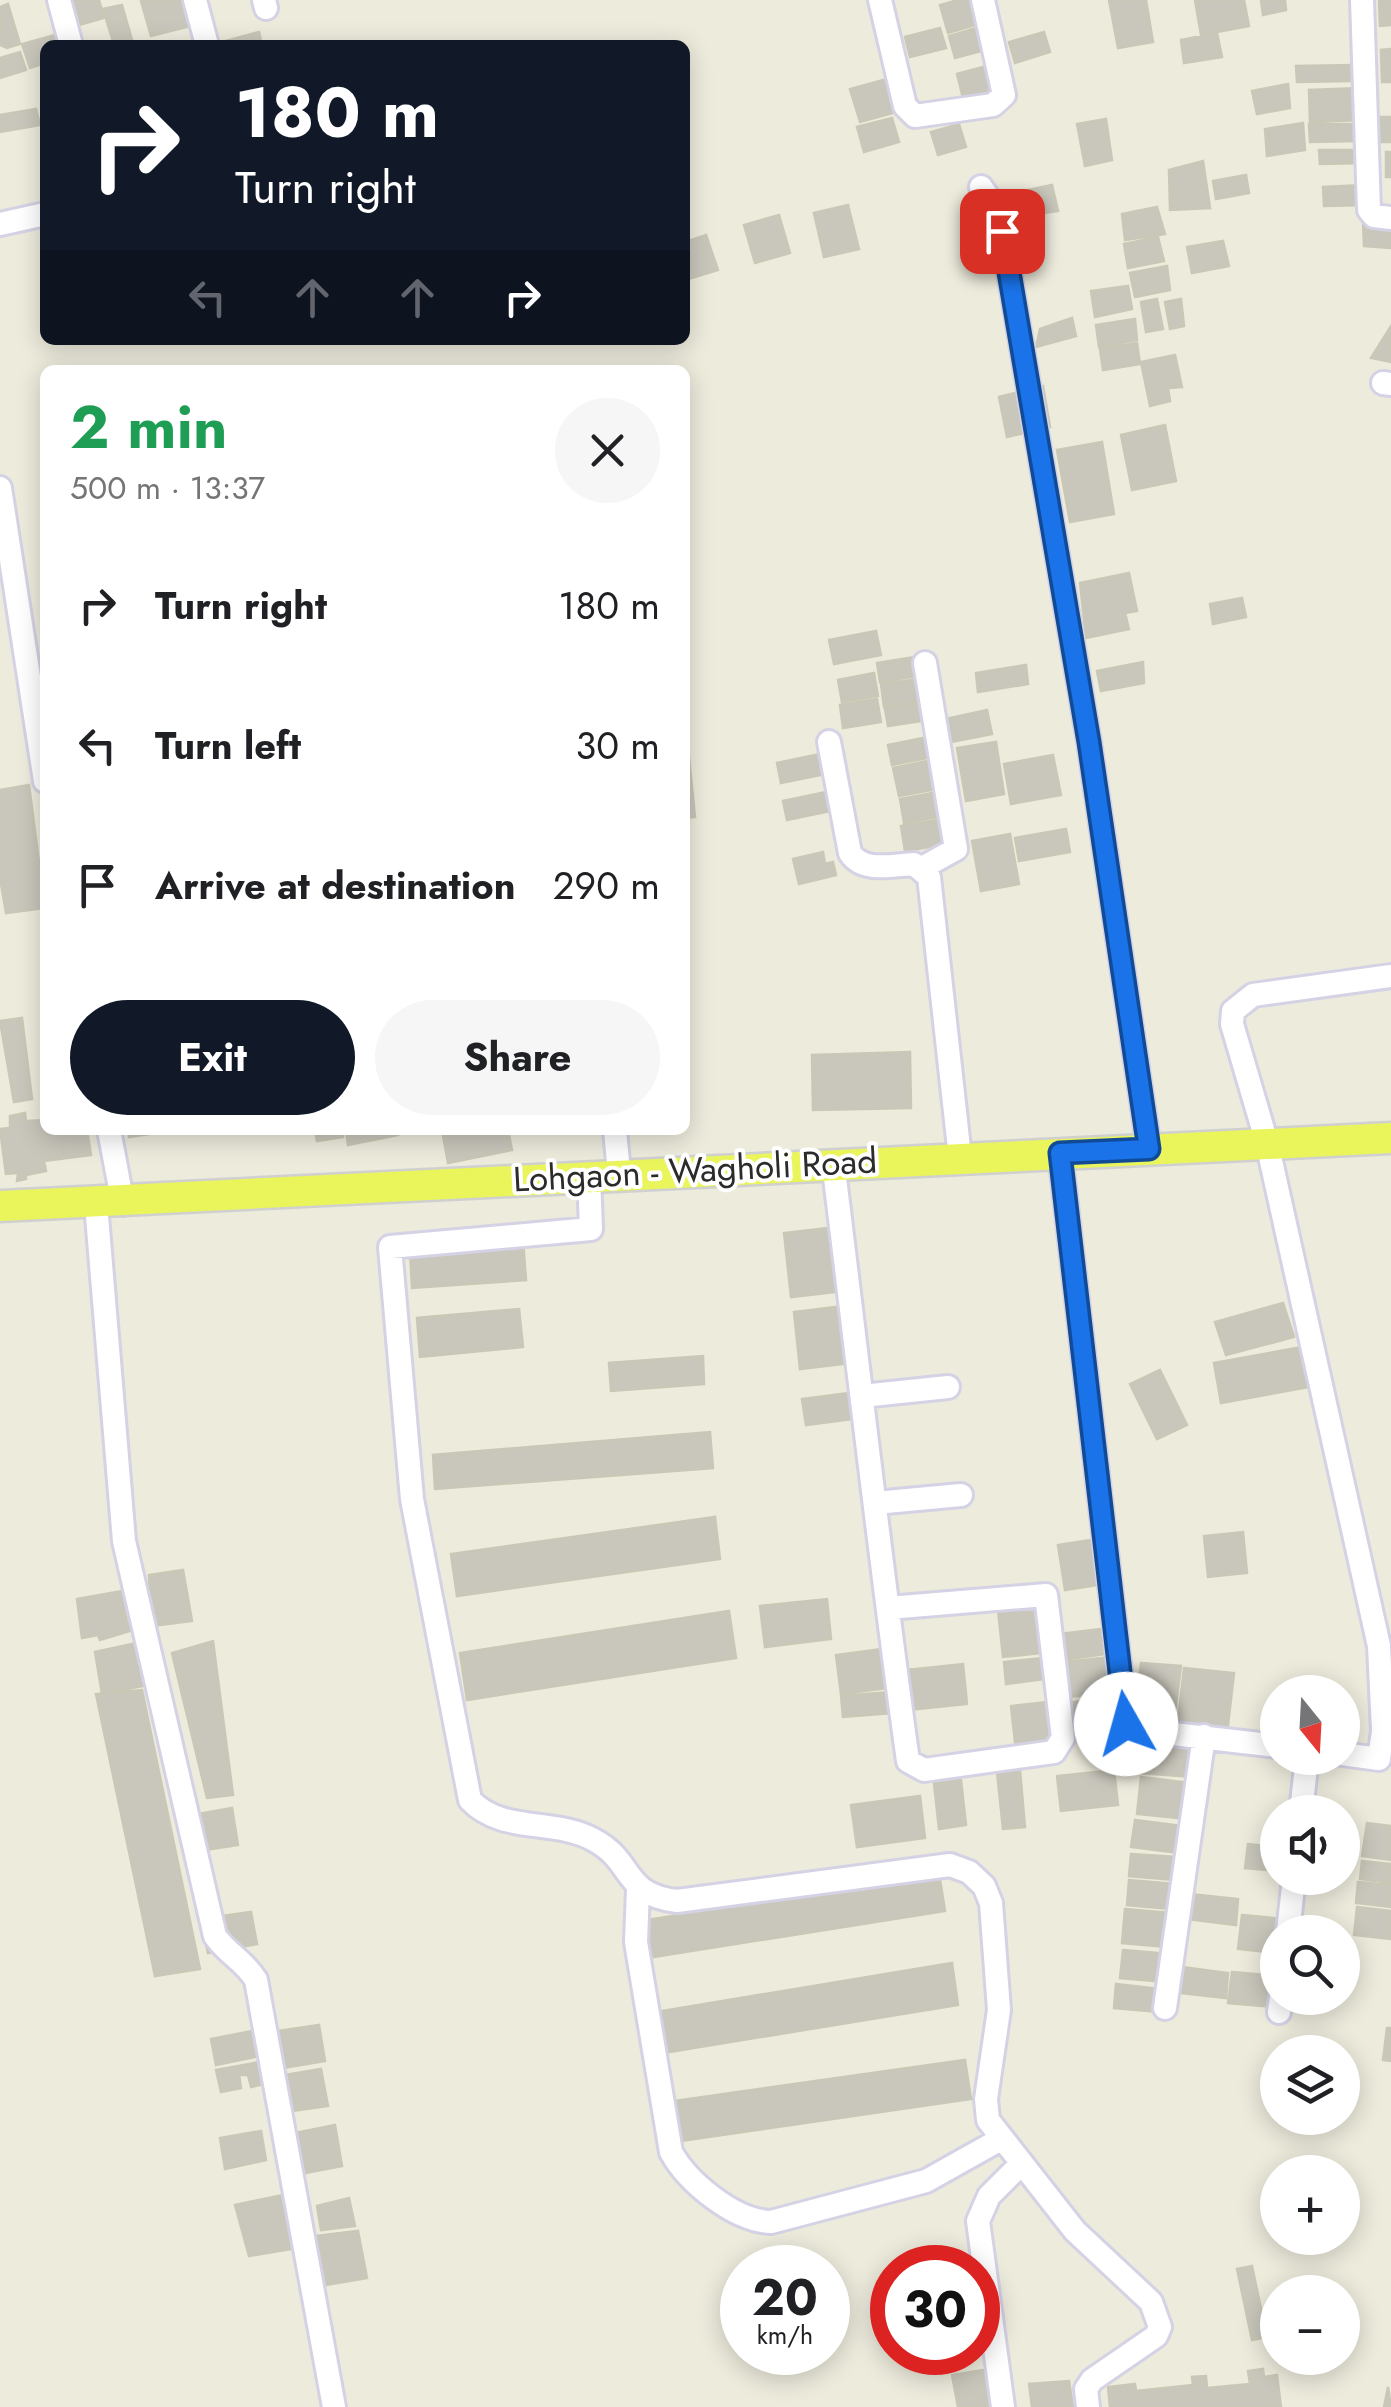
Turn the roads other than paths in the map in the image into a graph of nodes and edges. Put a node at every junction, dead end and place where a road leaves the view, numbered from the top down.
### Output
1 (59, 0) edge
2 (195, 0) edge
3 (880, 0) edge
4 (983, 0) edge
5 (1362, 0) edge
6 (69, 40) edge
7 (205, 40) edge
8 (982, 186) dead end
9 (40, 215) edge
10 (1391, 218) edge
11 (0, 223) edge
12 (0, 488) edge
13 (925, 663) dead end
14 (829, 742) dead end
15 (40, 748) edge
16 (922, 868) junction
17 (1391, 976) edge
18 (109, 1135) edge
19 (614, 1135) edge
20 (1391, 1138) edge
21 (1266, 1143) junction
22 (1149, 1149) junction
23 (1060, 1153) junction
24 (960, 1157) junction
25 (834, 1162) junction
26 (604, 1174) junction
27 (109, 1204) junction
28 (0, 1206) edge
29 (948, 1388) dead end
30 (862, 1396) junction
31 (960, 1495) dead end
32 (875, 1503) junction
33 (888, 1608) junction
34 (1204, 1736) junction
35 (1260, 1744) edge
36 (1360, 1757) edge
37 (1385, 1760) edge
38 (638, 1889) junction
39 (1165, 2008) dead end
40 (1000, 2140) junction
41 (1021, 2164) junction
42 (334, 2407) edge
43 (1003, 2407) edge
44 (1088, 2407) edge

1 - 6 street
2 - 7 street
3 - 4 street
5 - 10 street
8 - 22 street
9 - 11 street
12 - 15 street
13 - 16 street
14 - 16 street
16 - 24 street
17 - 21 street
18 - 27 street
19 - 26 street
20 - 21 main road, Lohgaon - Wagholi Road
21 - 22 main road, Lohgaon - Wagholi Road
21 - 37 street
22 - 23 main road, Lohgaon - Wagholi Road
23 - 24 main road, Lohgaon - Wagholi Road
23 - 34 street
24 - 25 main road, Lohgaon - Wagholi Road
25 - 26 main road, Lohgaon - Wagholi Road
25 - 30 street
26 - 27 main road, Lohgaon - Wagholi Road
26 - 38 street
27 - 28 main road, Lohgaon - Wagholi Road
27 - 42 street
29 - 30 street
30 - 32 street
31 - 32 street
32 - 33 street
33 - 33 street
34 - 35 street
34 - 39 street
36 - 37 street
38 - 40 street
38 - 40 street
40 - 41 street
41 - 43 street
41 - 44 street

